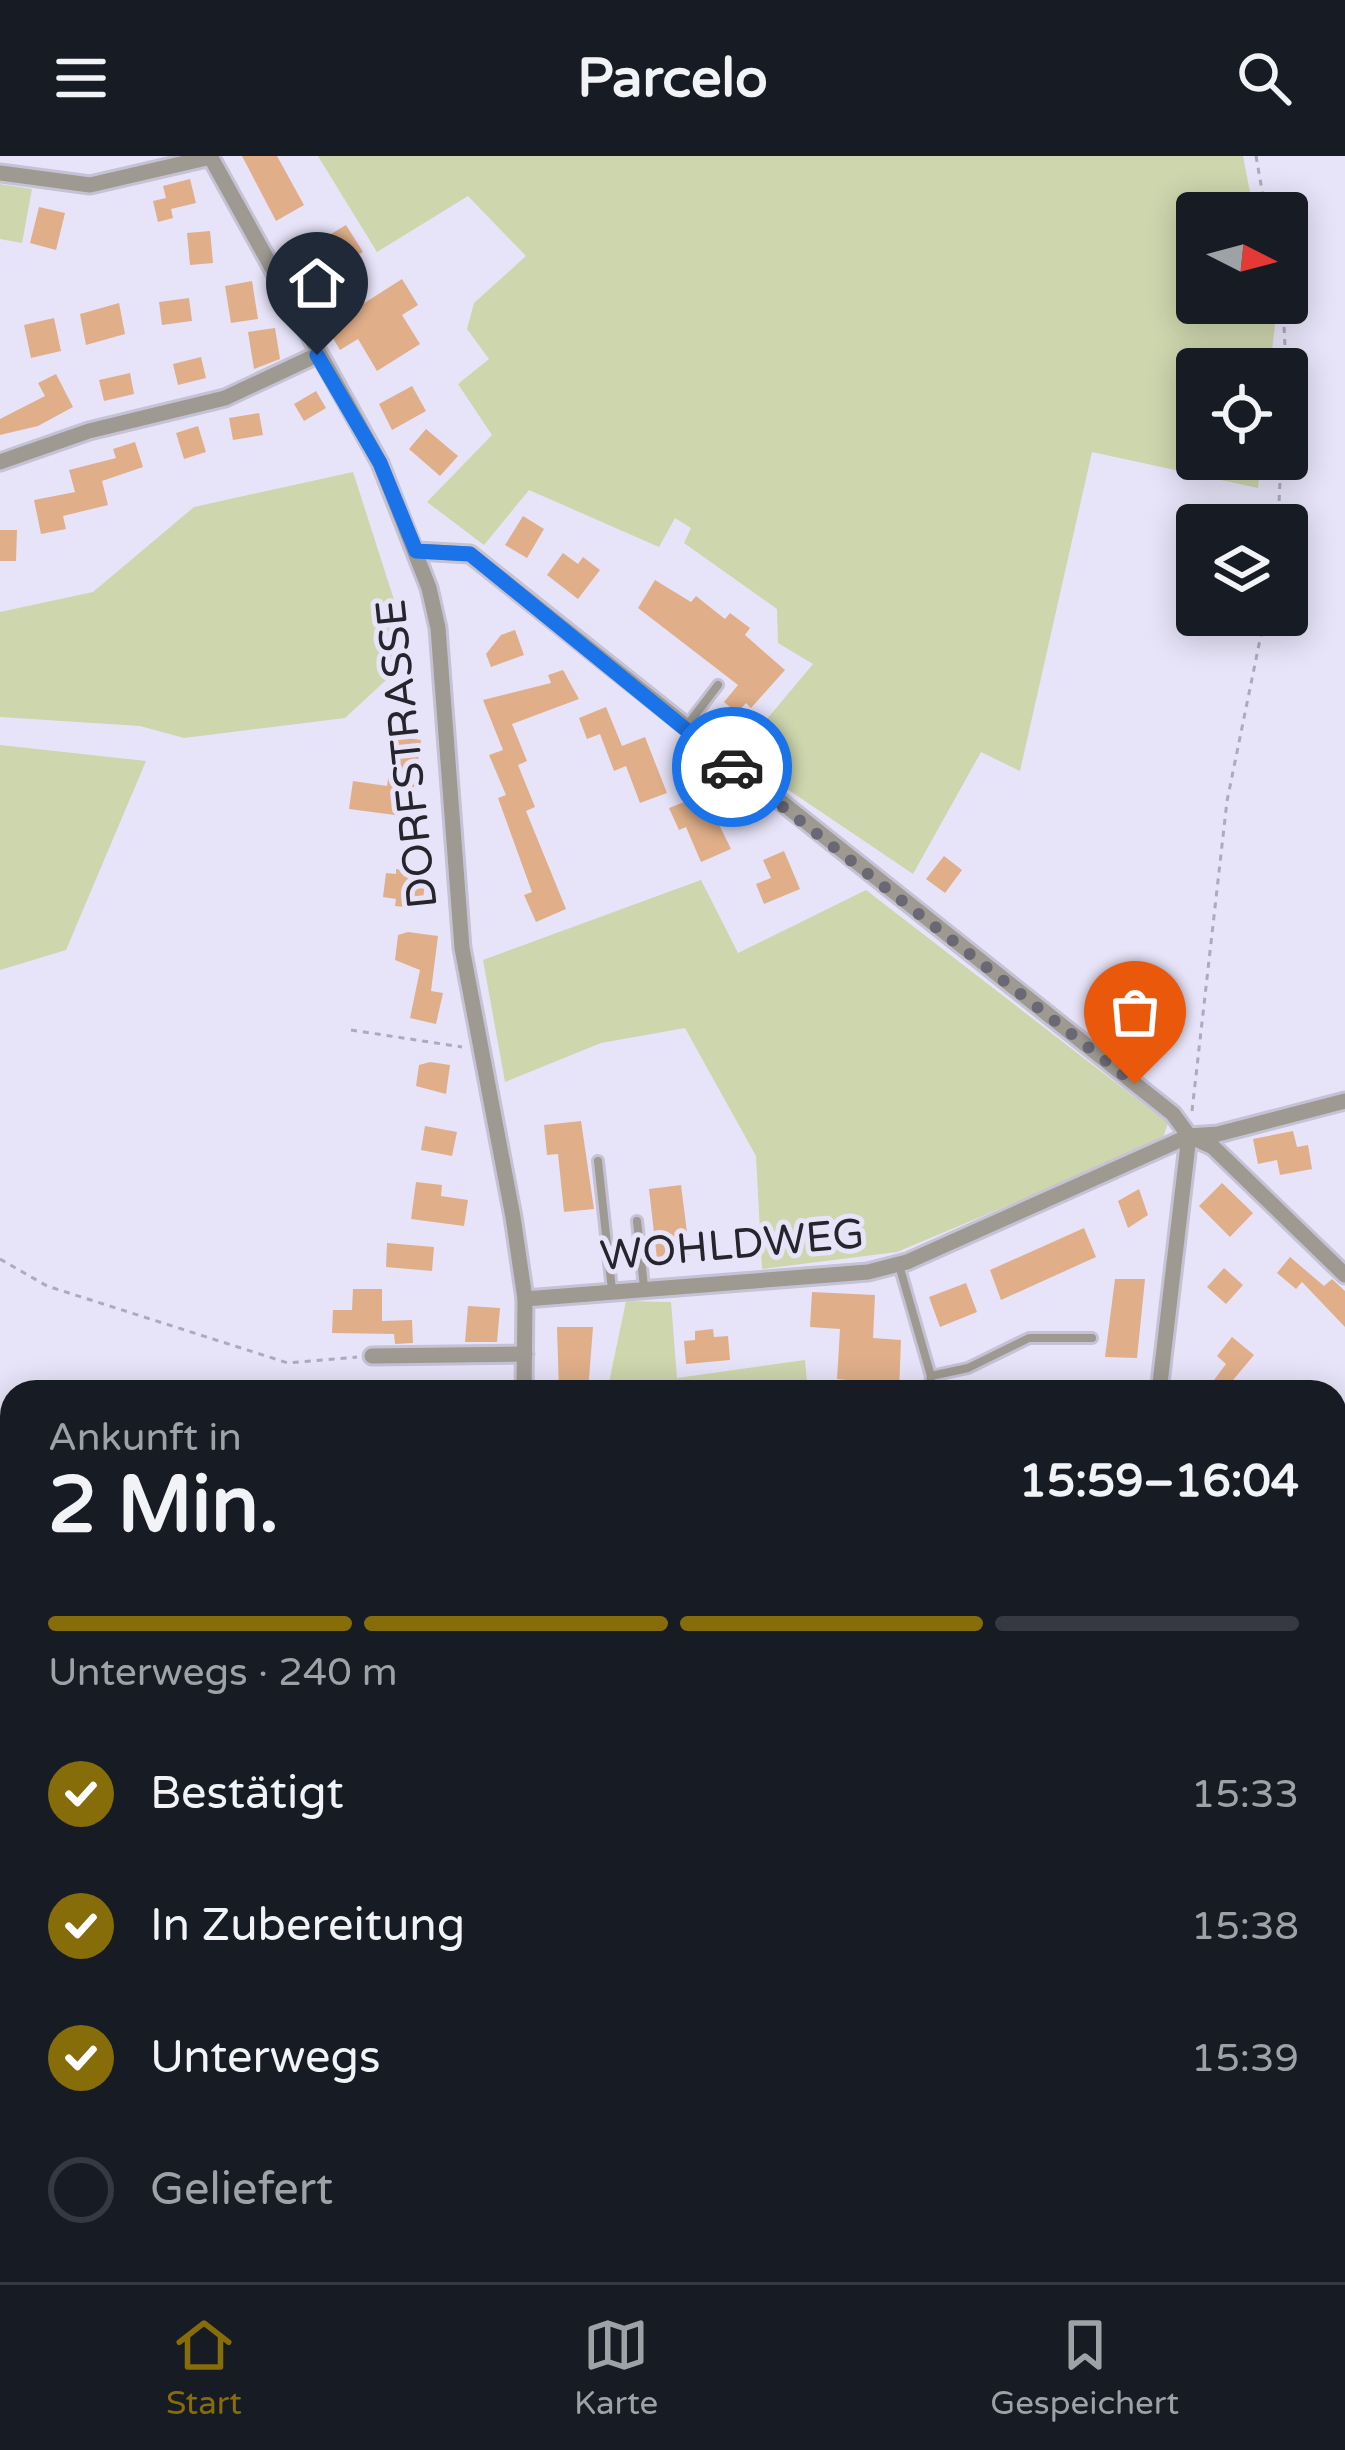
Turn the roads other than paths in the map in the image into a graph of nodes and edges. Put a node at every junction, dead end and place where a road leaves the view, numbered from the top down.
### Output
1 (210, 157) edge
2 (0, 173) edge
3 (317, 355) junction
4 (0, 462) edge
5 (416, 551) junction
6 (718, 685) dead end
7 (684, 729) junction
8 (1345, 1101) edge
9 (1189, 1136) junction
10 (598, 1161) dead end
11 (637, 1221) dead end
12 (898, 1264) junction
13 (1345, 1275) edge
14 (644, 1289) junction
15 (612, 1292) junction
16 (525, 1299) junction
17 (1092, 1338) dead end
18 (525, 1354) junction
19 (373, 1356) road end
20 (931, 1376) junction
21 (524, 1380) edge
22 (930, 1380) edge
23 (1160, 1380) edge

1 - 2 street
1 - 3 street, DORFSTRASSE
3 - 4 street
3 - 5 street, DORFSTRASSE
5 - 7 street
5 - 16 street, DORFSTRASSE
6 - 7 lane
7 - 9 street
8 - 9 street, WOHLDWEG
9 - 12 street, WOHLDWEG
9 - 13 street
9 - 23 street
10 - 15 lane
11 - 14 lane
12 - 14 street, WOHLDWEG
12 - 20 lane
14 - 15 street, WOHLDWEG
15 - 16 street, WOHLDWEG
16 - 18 street, DORFSTRASSE
17 - 20 lane
18 - 19 street
18 - 21 street, DORFSTRASSE
20 - 22 lane

